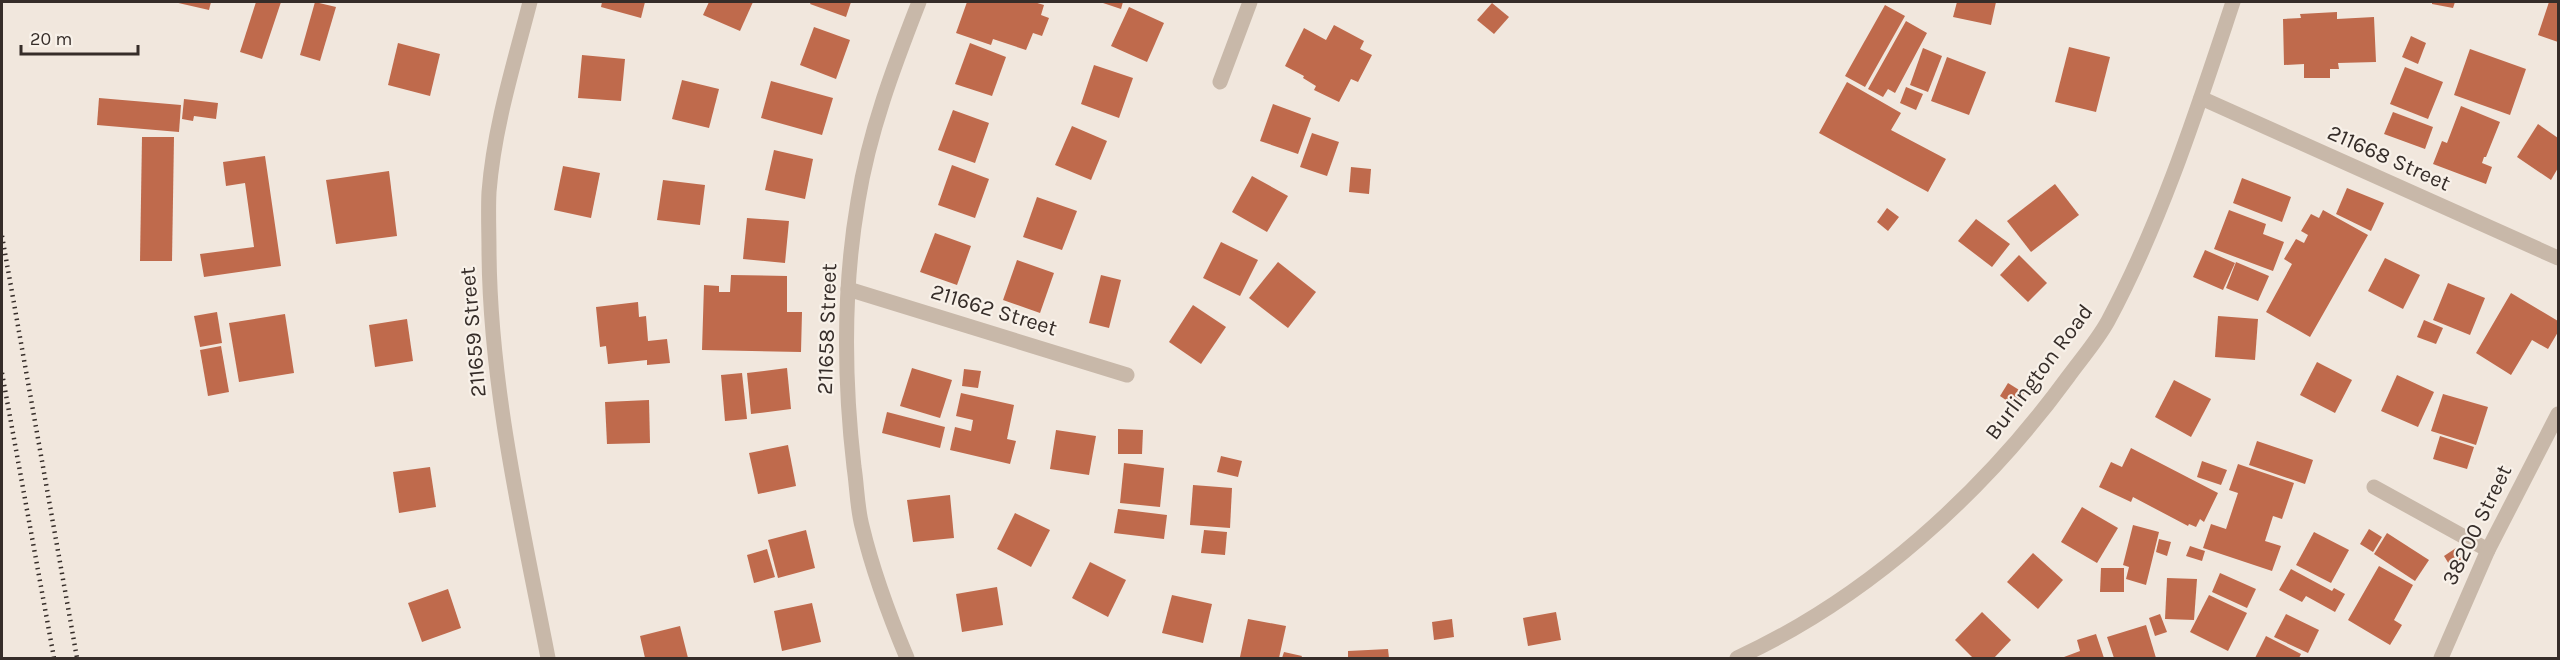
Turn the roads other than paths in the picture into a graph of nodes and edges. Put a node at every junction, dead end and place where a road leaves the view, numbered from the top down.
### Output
1 (530, 2) edge
2 (919, 2) edge
3 (1250, 2) edge
4 (2233, 2) edge
5 (1220, 82) dead end
6 (2201, 98) junction
7 (2559, 258) edge
8 (848, 289) junction
9 (1127, 375) dead end
10 (2559, 414) edge
11 (2374, 488) dead end
12 (2488, 550) junction
13 (548, 658) edge
14 (907, 658) edge
15 (1737, 658) edge
16 (2441, 658) edge

1 - 13 street, 211659 Street
2 - 8 street, 211658 Street
3 - 5 street
4 - 6 street, Burlington Road
6 - 7 street, 211668 Street
6 - 15 street, Burlington Road
8 - 9 street, 211662 Street
8 - 14 street, 211658 Street
10 - 12 street, 38200 Street
11 - 12 street
12 - 16 street, 38200 Street

